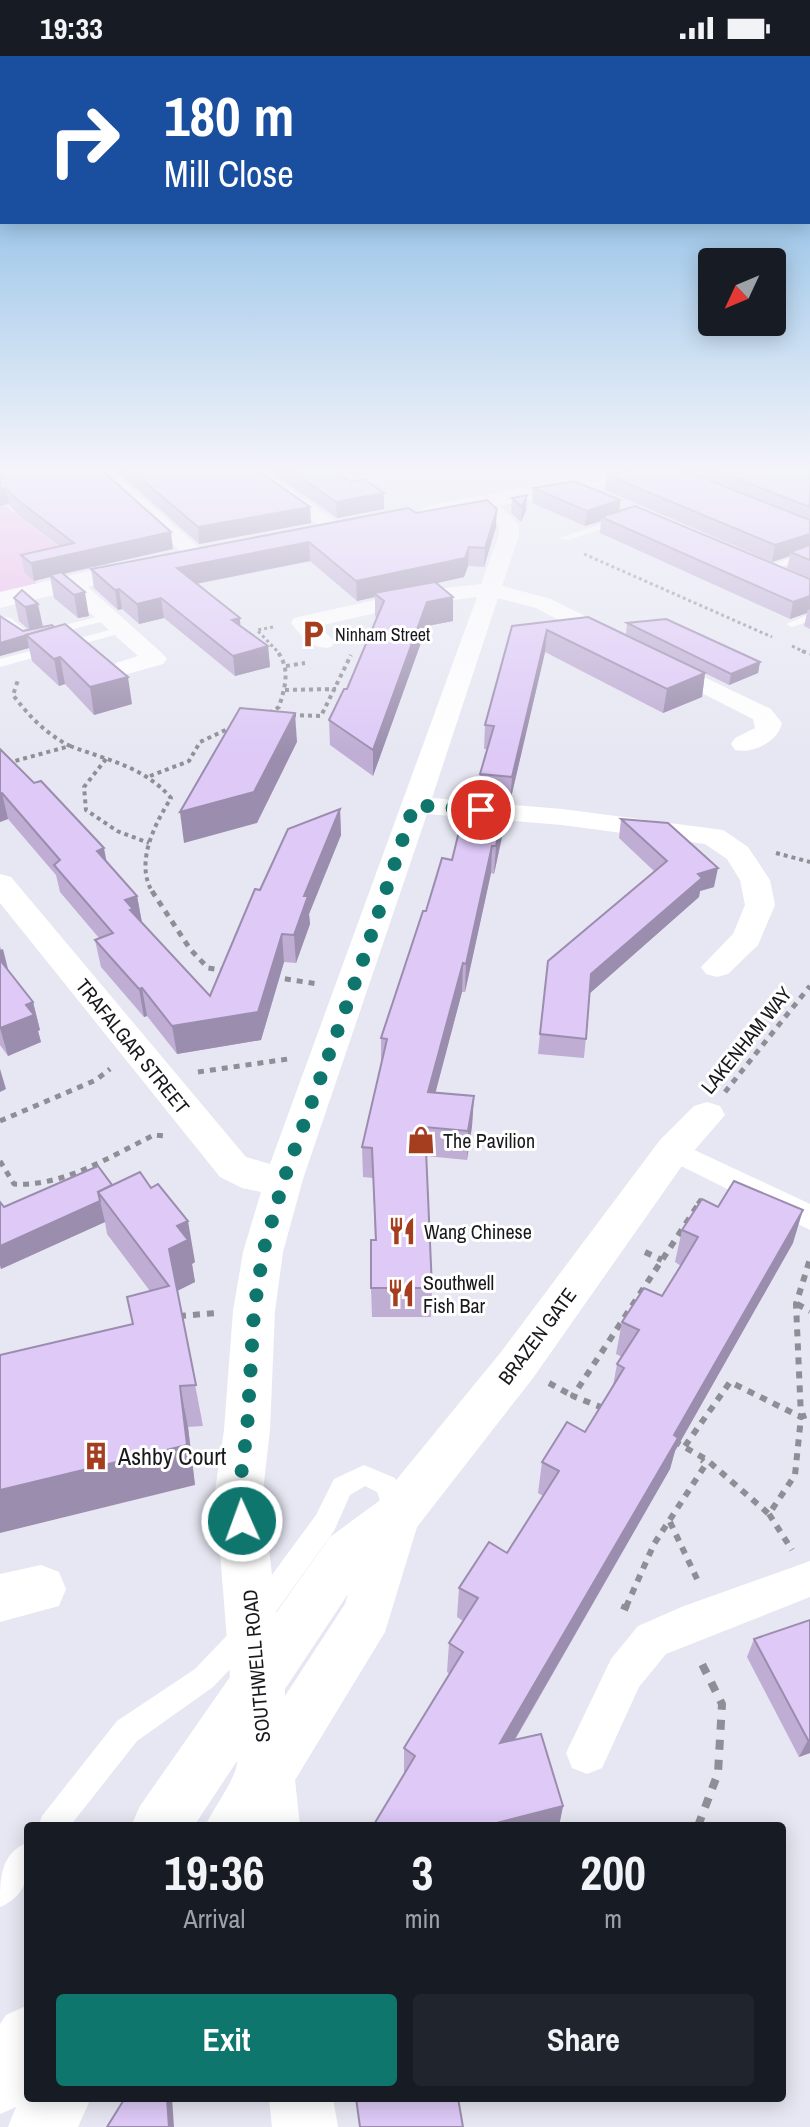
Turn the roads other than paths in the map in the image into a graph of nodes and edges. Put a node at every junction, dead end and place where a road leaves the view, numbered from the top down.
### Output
1 (160, 563) edge
2 (499, 563) edge
3 (773, 563) edge
4 (758, 566) joint
5 (69, 582) junction
6 (799, 584) edge
7 (489, 591) junction
8 (0, 600) edge
9 (810, 617) edge
10 (0, 619) edge
11 (115, 623) junction
12 (792, 624) dead end
13 (325, 653) road end
14 (0, 663) edge
15 (124, 668) dead end
16 (744, 744) dead end
17 (414, 805) junction
18 (0, 883) edge
19 (717, 967) dead end
20 (707, 1115) road end
21 (673, 1150) junction
22 (284, 1179) junction
23 (810, 1218) edge
24 (396, 1517) junction
25 (810, 1579) edge
26 (587, 1753) dead end
27 (55, 1822) edge
28 (163, 1822) edge
29 (237, 1822) edge
30 (271, 1822) edge
31 (24, 1861) edge
32 (0, 1892) edge
33 (24, 2043) edge
34 (0, 2082) edge
35 (57, 2102) edge
36 (302, 2102) edge
37 (41, 2127) edge
38 (305, 2127) edge

1 - 5 street
2 - 7 street, SOUTHWELL ROAD
3 - 4 lane
4 - 6 street
5 - 8 street
5 - 11 street
7 - 13 street
7 - 16 street
7 - 17 street, SOUTHWELL ROAD
9 - 12 lane
10 - 11 lane
11 - 14 lane
11 - 15 street
17 - 19 street
17 - 22 street, SOUTHWELL ROAD
18 - 22 street, TRAFALGAR STREET
20 - 21 street, BRAZEN GATE
21 - 23 street
21 - 24 street, BRAZEN GATE
22 - 30 street, SOUTHWELL ROAD
24 - 27 lane
24 - 28 street, BRAZEN GATE
24 - 29 street, BRAZEN GATE
25 - 26 street
31 - 32 lane
33 - 34 street
35 - 37 street
36 - 38 street

